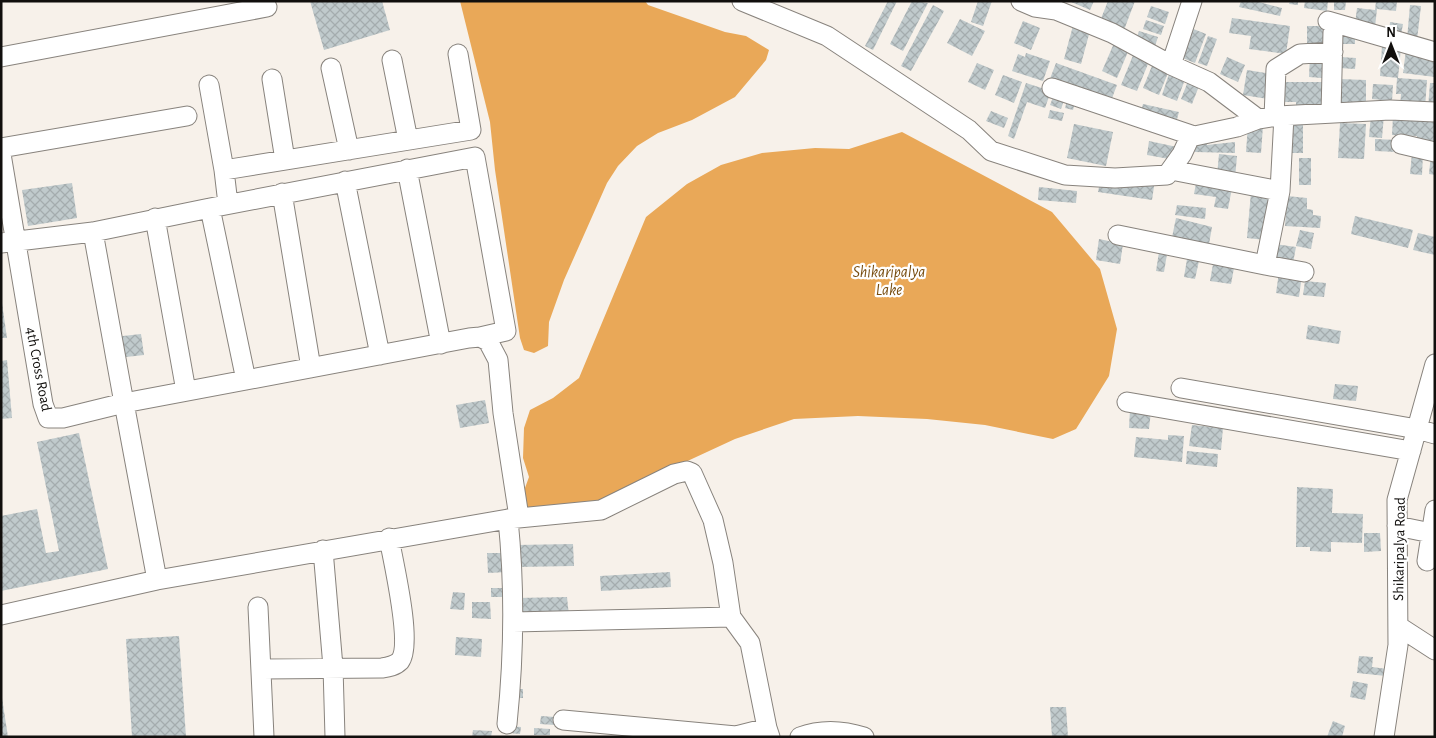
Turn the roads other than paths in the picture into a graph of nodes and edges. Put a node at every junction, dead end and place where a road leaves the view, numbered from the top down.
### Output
1 (742, 1) edge
2 (1021, 1) edge
3 (1192, 1) edge
4 (1058, 6) edge
5 (267, 7) dead end
6 (1333, 52) junction
7 (1435, 52) edge
8 (458, 54) dead end
9 (1, 57) edge
10 (392, 60) dead end
11 (1171, 65) junction
12 (331, 68) dead end
13 (272, 79) dead end
14 (209, 85) dead end
15 (1052, 88) dead end
16 (1435, 112) edge
17 (1331, 113) junction
18 (187, 116) dead end
19 (1272, 117) junction
20 (471, 130) junction
21 (1194, 136) junction
22 (408, 140) junction
23 (1401, 144) dead end
24 (1, 148) edge
25 (349, 150) junction
26 (1435, 152) edge
27 (1, 154) edge
28 (475, 157) junction
29 (285, 160) junction
30 (407, 169) junction
31 (224, 170) junction
32 (1171, 170) junction
33 (345, 181) junction
34 (1280, 191) junction
35 (282, 193) junction
36 (219, 206) junction
37 (155, 218) junction
38 (92, 232) junction
39 (1118, 235) dead end
40 (9, 242) edge
41 (1266, 265) junction
42 (1304, 272) dead end
43 (480, 337) junction
44 (441, 344) junction
45 (380, 355) junction
46 (1435, 364) edge
47 (311, 368) junction
48 (246, 380) junction
49 (1181, 388) dead end
50 (186, 392) junction
51 (1127, 402) dead end
52 (124, 403) junction
53 (1426, 431) edge
54 (1411, 451) junction
55 (1435, 510) edge
56 (513, 518) junction
57 (1397, 526) junction
58 (1431, 533) junction
59 (390, 538) junction
60 (323, 550) junction
61 (1397, 554) junction
62 (1431, 562) edge
63 (157, 580) junction
64 (258, 607) dead end
65 (1, 615) edge
66 (731, 617) junction
67 (514, 622) junction
68 (1398, 626) junction
69 (1435, 650) edge
70 (333, 667) junction
71 (262, 670) junction
72 (563, 720) dead end
73 (507, 724) dead end
74 (769, 732) edge
75 (264, 737) edge
76 (335, 737) edge
77 (800, 737) edge
78 (864, 737) edge
79 (1384, 737) edge

1 - 32 street
2 - 4 street
3 - 11 street
4 - 11 street
5 - 9 street
6 - 7 street
6 - 17 street
6 - 19 street
8 - 20 street
10 - 22 street
11 - 19 street
12 - 25 street
13 - 29 street
14 - 31 street
15 - 21 street
16 - 17 street
17 - 19 street
18 - 24 street
19 - 21 street
19 - 34 street
20 - 22 street
20 - 28 street
21 - 32 street
22 - 25 street
23 - 26 street
25 - 29 street
27 - 40 street, 4th Cross Road
28 - 30 street
28 - 43 street
29 - 31 street
30 - 33 street
30 - 44 street
31 - 36 street
32 - 34 street
33 - 35 street
33 - 45 street
34 - 41 street
35 - 36 street
35 - 47 street
36 - 37 street
36 - 48 street
37 - 38 street
37 - 50 street
38 - 40 street
38 - 52 street
39 - 41 street
40 - 52 street, 4th Cross Road
41 - 42 street
43 - 44 street
43 - 56 street
44 - 45 street
45 - 47 street
46 - 53 street, Shikaripalya Road
47 - 48 street
48 - 50 street
49 - 53 street
50 - 52 street
51 - 54 street
52 - 63 street
53 - 54 street, Shikaripalya Road
54 - 57 street, Shikaripalya Road
55 - 58 street
56 - 59 street
56 - 66 street
56 - 67 street
57 - 58 street
57 - 61 street, Shikaripalya Road
58 - 62 street
59 - 60 street
59 - 70 street
60 - 63 street
60 - 70 street
61 - 62 street
61 - 68 street, Shikaripalya Road
63 - 65 street
64 - 71 street
66 - 67 street
66 - 74 street
67 - 73 street
68 - 69 street
68 - 79 street, Shikaripalya Road
70 - 71 street
70 - 76 street
71 - 75 street
72 - 74 street
77 - 78 street

